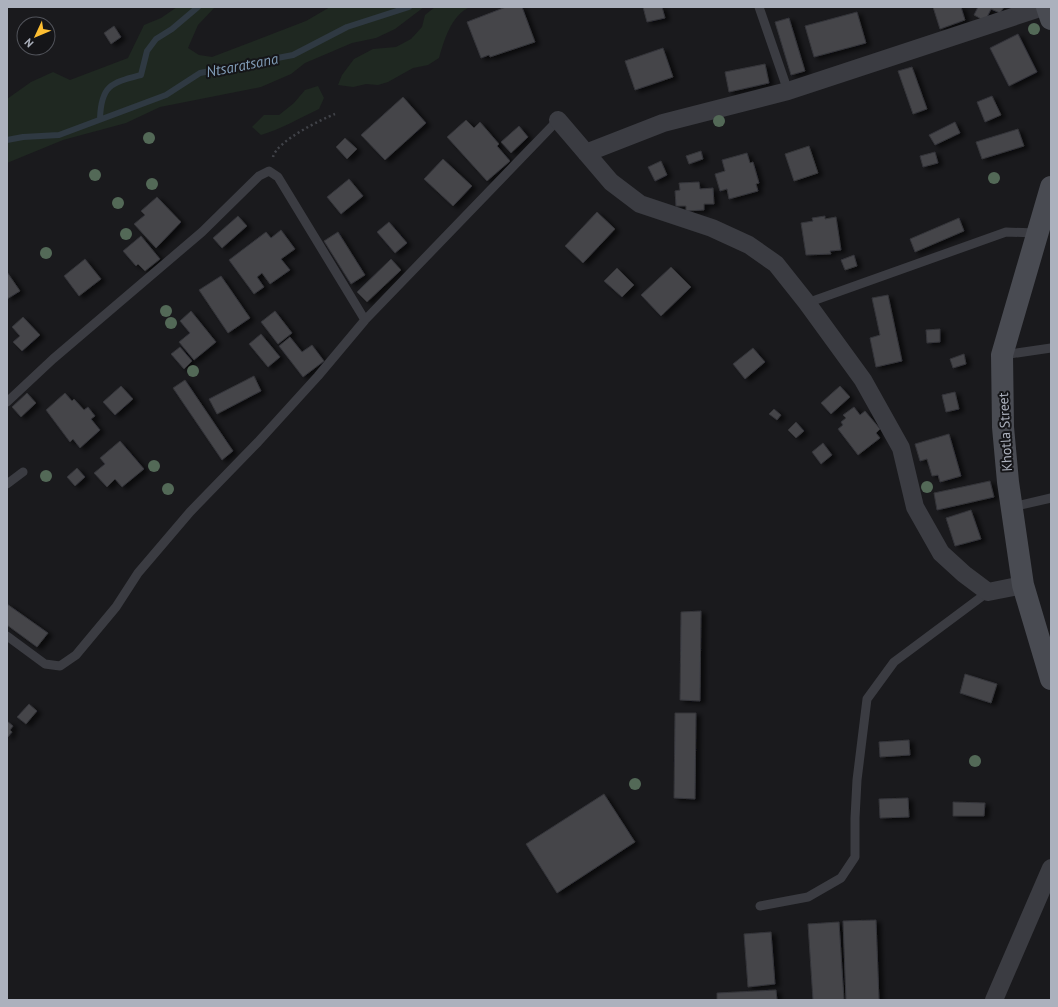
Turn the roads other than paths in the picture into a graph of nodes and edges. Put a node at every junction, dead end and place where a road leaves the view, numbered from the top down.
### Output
1 (759, 7) edge
2 (1043, 7) edge
3 (1047, 7) edge
4 (1051, 19) edge
5 (788, 91) junction
6 (558, 120) joint
7 (586, 153) junction
8 (1051, 187) edge
9 (1036, 233) junction
10 (807, 303) junction
11 (365, 320) junction
12 (1051, 348) edge
13 (1002, 355) junction
14 (7, 402) edge
15 (23, 472) dead end
16 (7, 484) edge
17 (1051, 498) edge
18 (1012, 507) junction
19 (1023, 586) junction
20 (988, 592) junction
21 (7, 636) edge
22 (1051, 679) edge
23 (1051, 868) edge
24 (760, 906) dead end
25 (994, 1000) edge

1 - 5 lane
2 - 5 street
3 - 4 street
5 - 7 street
6 - 7 street
6 - 11 lane
7 - 10 street
8 - 9 street, Khotla Street
9 - 10 lane
9 - 13 street, Khotla Street
10 - 20 street
11 - 14 lane
11 - 21 lane
12 - 13 lane
13 - 18 street, Khotla Street
15 - 16 lane
17 - 18 lane
18 - 19 street, Khotla Street
19 - 20 street
19 - 22 street, Khotla Street
20 - 24 lane
23 - 25 street

